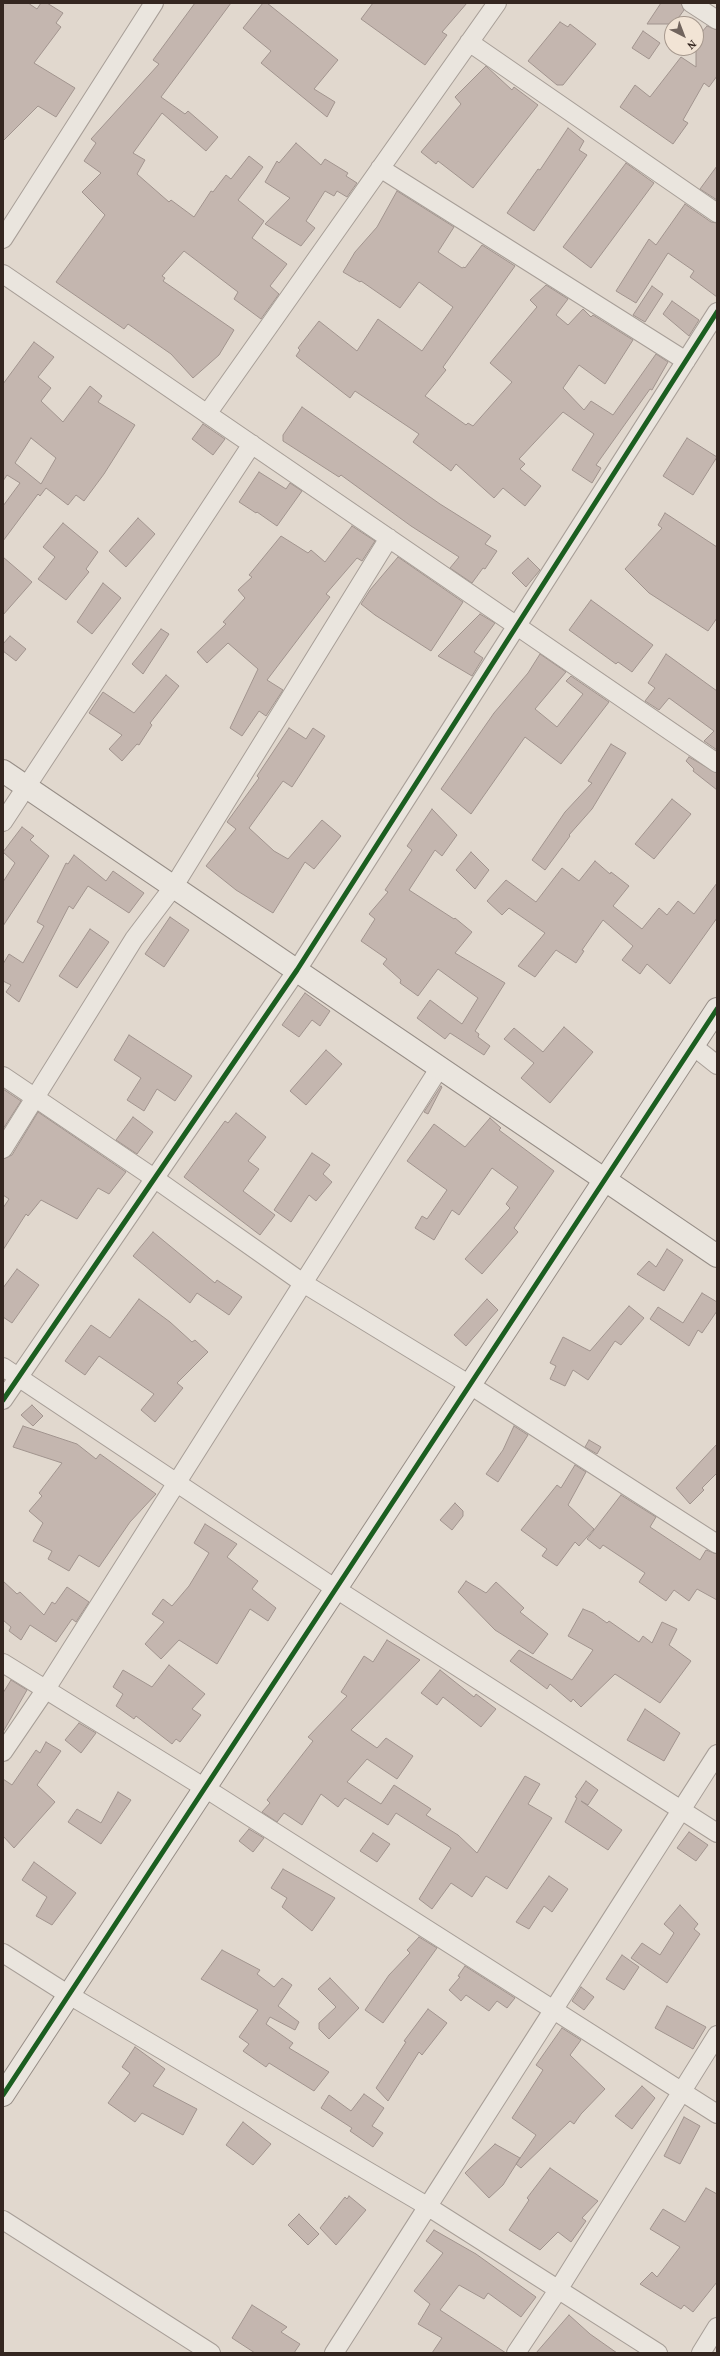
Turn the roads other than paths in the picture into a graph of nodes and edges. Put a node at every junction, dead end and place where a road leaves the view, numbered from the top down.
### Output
1 (154, 3) edge
2 (497, 3) edge
3 (690, 3) edge
4 (717, 20) edge
5 (469, 42) junction
6 (380, 168) junction
7 (717, 213) edge
8 (3, 239) edge
9 (3, 274) edge
10 (717, 312) edge
11 (686, 361) junction
12 (207, 414) junction
13 (252, 444) junction
14 (389, 538) junction
15 (516, 626) junction
16 (717, 763) edge
17 (3, 771) edge
18 (27, 787) junction
19 (3, 822) edge
20 (174, 886) junction
21 (297, 970) junction
22 (717, 1009) edge
23 (693, 1046) junction
24 (717, 1065) edge
25 (440, 1067) junction
26 (3, 1076) edge
27 (35, 1098) junction
28 (3, 1150) edge
29 (154, 1178) junction
30 (605, 1179) junction
31 (717, 1256) edge
32 (303, 1283) junction
33 (3, 1367) edge
34 (19, 1377) junction
35 (470, 1385) junction
36 (3, 1400) edge
37 (177, 1482) junction
38 (717, 1544) edge
39 (336, 1589) junction
40 (3, 1663) edge
41 (46, 1689) junction
42 (3, 1752) edge
43 (717, 1754) edge
44 (205, 1788) junction
45 (681, 1810) junction
46 (717, 1833) edge
47 (3, 1954) edge
48 (69, 1995) junction
49 (553, 2010) junction
50 (717, 2035) edge
51 (681, 2091) junction
52 (3, 2095) edge
53 (717, 2114) edge
54 (428, 2206) junction
55 (3, 2220) edge
56 (558, 2290) junction
57 (717, 2328) edge
58 (210, 2353) edge
59 (334, 2353) edge
60 (516, 2353) edge
61 (658, 2353) edge
62 (701, 2353) edge

1 - 8 street
2 - 5 street
3 - 4 street
5 - 6 street
5 - 7 street
6 - 11 street
6 - 12 street
9 - 12 street
10 - 11 street
11 - 15 street
12 - 13 street
13 - 14 street
13 - 18 street
14 - 15 street
14 - 20 street
15 - 16 street
15 - 21 street
17 - 18 street
18 - 19 street
18 - 20 street
20 - 21 street
20 - 27 street
21 - 25 street
21 - 29 street
22 - 23 street
23 - 24 street
23 - 30 street
25 - 30 street
25 - 32 street
26 - 27 street
27 - 28 street
27 - 29 street
29 - 32 street
29 - 34 street
30 - 31 street
30 - 35 street
32 - 35 street
32 - 37 street
33 - 34 street
34 - 36 street
34 - 37 street
35 - 38 street
35 - 39 street
37 - 39 street
37 - 41 street
39 - 44 street
39 - 45 street
40 - 41 street
41 - 42 street
41 - 44 street
43 - 45 street
44 - 48 street
44 - 49 street
45 - 46 street
45 - 49 street
47 - 48 street
48 - 52 street
48 - 54 street
49 - 51 street
49 - 54 street
50 - 51 street
51 - 53 street
51 - 56 street
54 - 56 street
54 - 59 street
55 - 58 street
56 - 60 street
56 - 61 street
57 - 62 street

